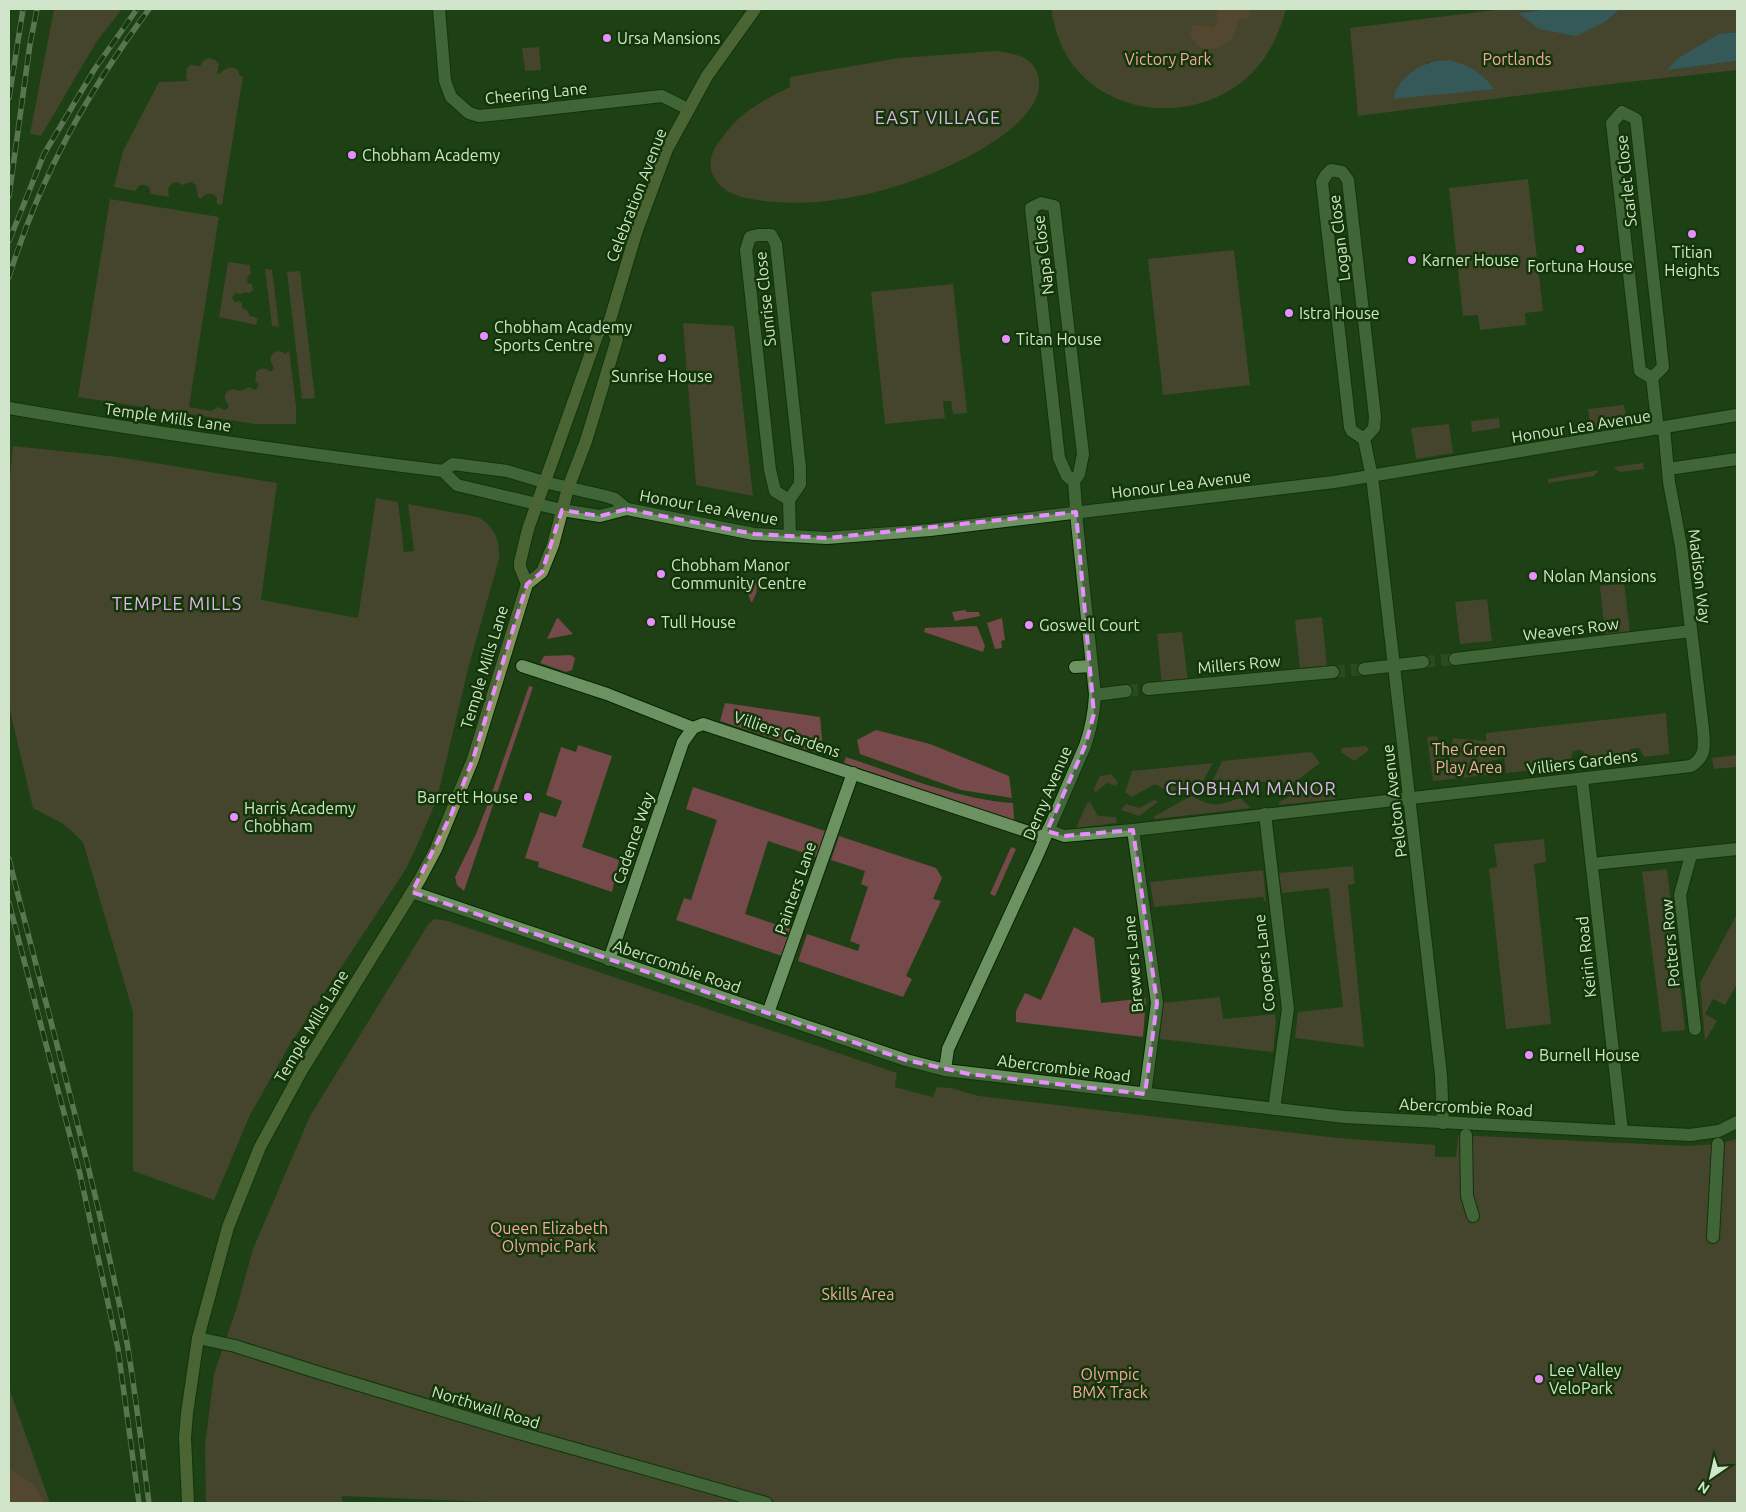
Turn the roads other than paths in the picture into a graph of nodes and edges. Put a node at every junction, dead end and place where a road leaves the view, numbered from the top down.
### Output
1 (439, 9) edge
2 (755, 9) edge
3 (688, 109) junction
4 (609, 324) junction
5 (1652, 378) junction
6 (9, 408) edge
7 (1737, 415) edge
8 (1661, 429) junction
9 (1364, 439) junction
10 (1737, 459) edge
11 (1675, 468) dead end
12 (443, 471) junction
13 (1372, 477) junction
14 (1074, 481) junction
15 (544, 482) junction
16 (568, 488) junction
17 (789, 500) junction
18 (536, 504) junction
19 (626, 509) junction
20 (562, 510) junction
21 (1076, 512) junction
22 (790, 536) junction
23 (527, 584) junction
24 (1691, 631) junction
25 (1455, 659) tunnel mouth
26 (1424, 662) tunnel mouth
27 (1394, 665) junction
28 (522, 666) dead end
29 (1092, 666) junction
30 (1075, 667) dead end
31 (1364, 669) tunnel mouth
32 (1333, 672) tunnel mouth
33 (1148, 689) tunnel mouth
34 (1126, 691) tunnel mouth
35 (1095, 695) junction
36 (692, 728) junction
37 (1701, 758) joint
38 (853, 773) junction
39 (1582, 778) junction
40 (1410, 798) junction
41 (1265, 814) junction
42 (1133, 830) junction
43 (1046, 834) junction
44 (1737, 849) edge
45 (1691, 855) junction
46 (1592, 864) junction
47 (412, 892) junction
48 (609, 960) junction
49 (768, 1013) junction
50 (1694, 1029) dead end
51 (945, 1070) junction
52 (1145, 1094) junction
53 (1274, 1109) junction
54 (1737, 1122) edge
55 (1443, 1123) junction
56 (1622, 1131) junction
57 (1466, 1135) dead end
58 (1718, 1144) dead end
59 (1473, 1216) dead end
60 (1713, 1237) dead end
61 (198, 1338) junction
62 (188, 1503) edge
63 (766, 1503) edge

1 - 3 street, Cheering Lane
2 - 3 street, Celebration Avenue
3 - 4 street, Celebration Avenue
4 - 15 street, Celebration Avenue
4 - 16 street
5 - 5 street, Scarlet Close
5 - 8 street, Scarlet Close
6 - 12 street, Temple Mills Lane
7 - 8 street, Honour Lea Avenue
8 - 13 street, Honour Lea Avenue
8 - 24 street, Madison Way
9 - 9 street, Logan Close
9 - 13 street, Logan Close
10 - 11 street
12 - 15 street, Temple Mills Lane
12 - 18 street
13 - 21 street, Honour Lea Avenue
13 - 27 street, Peloton Avenue
14 - 14 street, Napa Close
14 - 21 street, Napa Close
15 - 16 street, Temple Mills Lane
15 - 18 street
16 - 19 street, Honour Lea Avenue
16 - 20 street, Temple Mills Lane
17 - 17 street, Sunrise Close
17 - 22 street, Sunrise Close
18 - 20 street
18 - 23 street
19 - 20 street, Honour Lea Avenue
19 - 22 street, Honour Lea Avenue
20 - 23 street, Temple Mills Lane
21 - 22 street, Honour Lea Avenue
21 - 29 street, Derny Avenue
23 - 47 street, Temple Mills Lane
24 - 25 street, Weavers Row
24 - 37 street, Madison Way
26 - 27 street
27 - 31 street
27 - 40 street, Peloton Avenue
28 - 36 street, Villiers Gardens
29 - 30 street
29 - 35 street, Derny Avenue
32 - 33 street, Millers Row
34 - 35 street
35 - 43 street, Derny Avenue
36 - 38 street, Villiers Gardens
36 - 48 street, Cadence Way
37 - 39 street, Villiers Gardens
38 - 43 street, Villiers Gardens
38 - 49 street, Painters Lane
39 - 40 street, Villiers Gardens
39 - 46 street, Keirin Road
40 - 41 street, Villiers Gardens
40 - 55 street, Peloton Avenue
41 - 42 street, Villiers Gardens
41 - 53 street, Coopers Lane
42 - 43 street, Villiers Gardens
42 - 52 street, Brewers Lane
43 - 51 street, Derny Avenue
44 - 45 street
45 - 46 street
45 - 50 street, Potters Row
46 - 56 street, Keirin Road
47 - 48 street, Abercrombie Road
47 - 61 street, Temple Mills Lane
48 - 49 street, Abercrombie Road
49 - 51 street, Abercrombie Road
51 - 52 street, Abercrombie Road
52 - 53 street, Abercrombie Road
53 - 55 street, Abercrombie Road
54 - 56 street, Abercrombie Road
55 - 56 street, Abercrombie Road
57 - 59 street
58 - 60 street
61 - 62 street, Temple Mills Lane
61 - 63 street, Northwall Road

